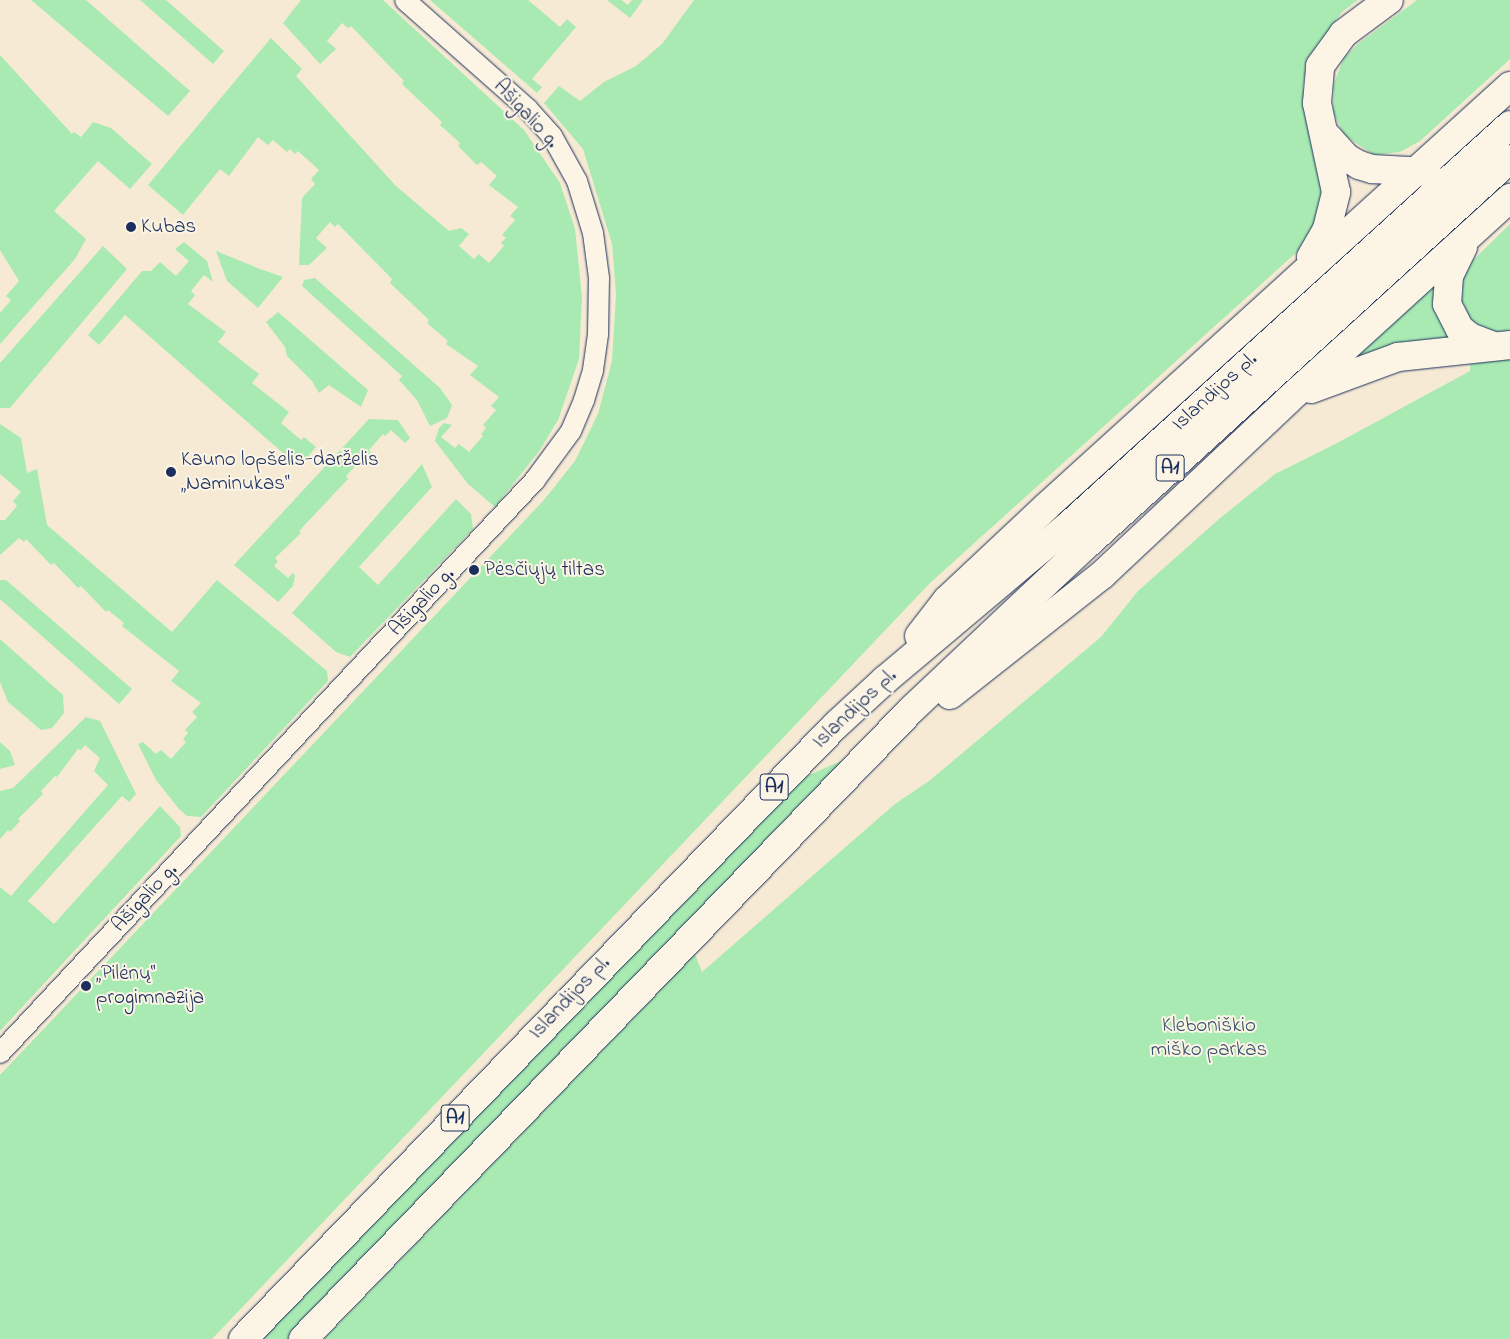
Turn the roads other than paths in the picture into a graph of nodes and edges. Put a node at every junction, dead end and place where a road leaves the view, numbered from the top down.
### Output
1 (405, 0) edge
2 (1389, 0) edge
3 (1510, 86) edge
4 (1510, 125) edge
5 (1326, 135) junction
6 (1450, 140) junction
7 (1510, 159) edge
8 (1384, 170) junction
9 (1416, 171) junction
10 (1457, 173) junction
11 (1510, 198) edge
12 (1468, 236) junction
13 (1295, 281) junction
14 (1502, 345) edge
15 (1287, 401) junction
16 (885, 680) junction
17 (838, 784) junction
18 (0, 1052) edge
19 (243, 1339) edge
20 (303, 1339) edge

1 - 18 street, Ašigalio g.
2 - 5 highway
3 - 6 highway
4 - 10 highway, Islandijos pl. / A1
5 - 8 highway
5 - 13 highway
6 - 8 highway
6 - 9 highway
7 - 17 highway, Islandijos pl. / A1
8 - 9 highway
9 - 10 highway
9 - 13 highway
10 - 16 highway, Islandijos pl. / A1
11 - 12 highway
12 - 14 highway
12 - 15 highway
13 - 16 highway
14 - 15 highway
15 - 17 highway
16 - 19 highway, Islandijos pl. / A1
17 - 20 highway, Islandijos pl. / A1

